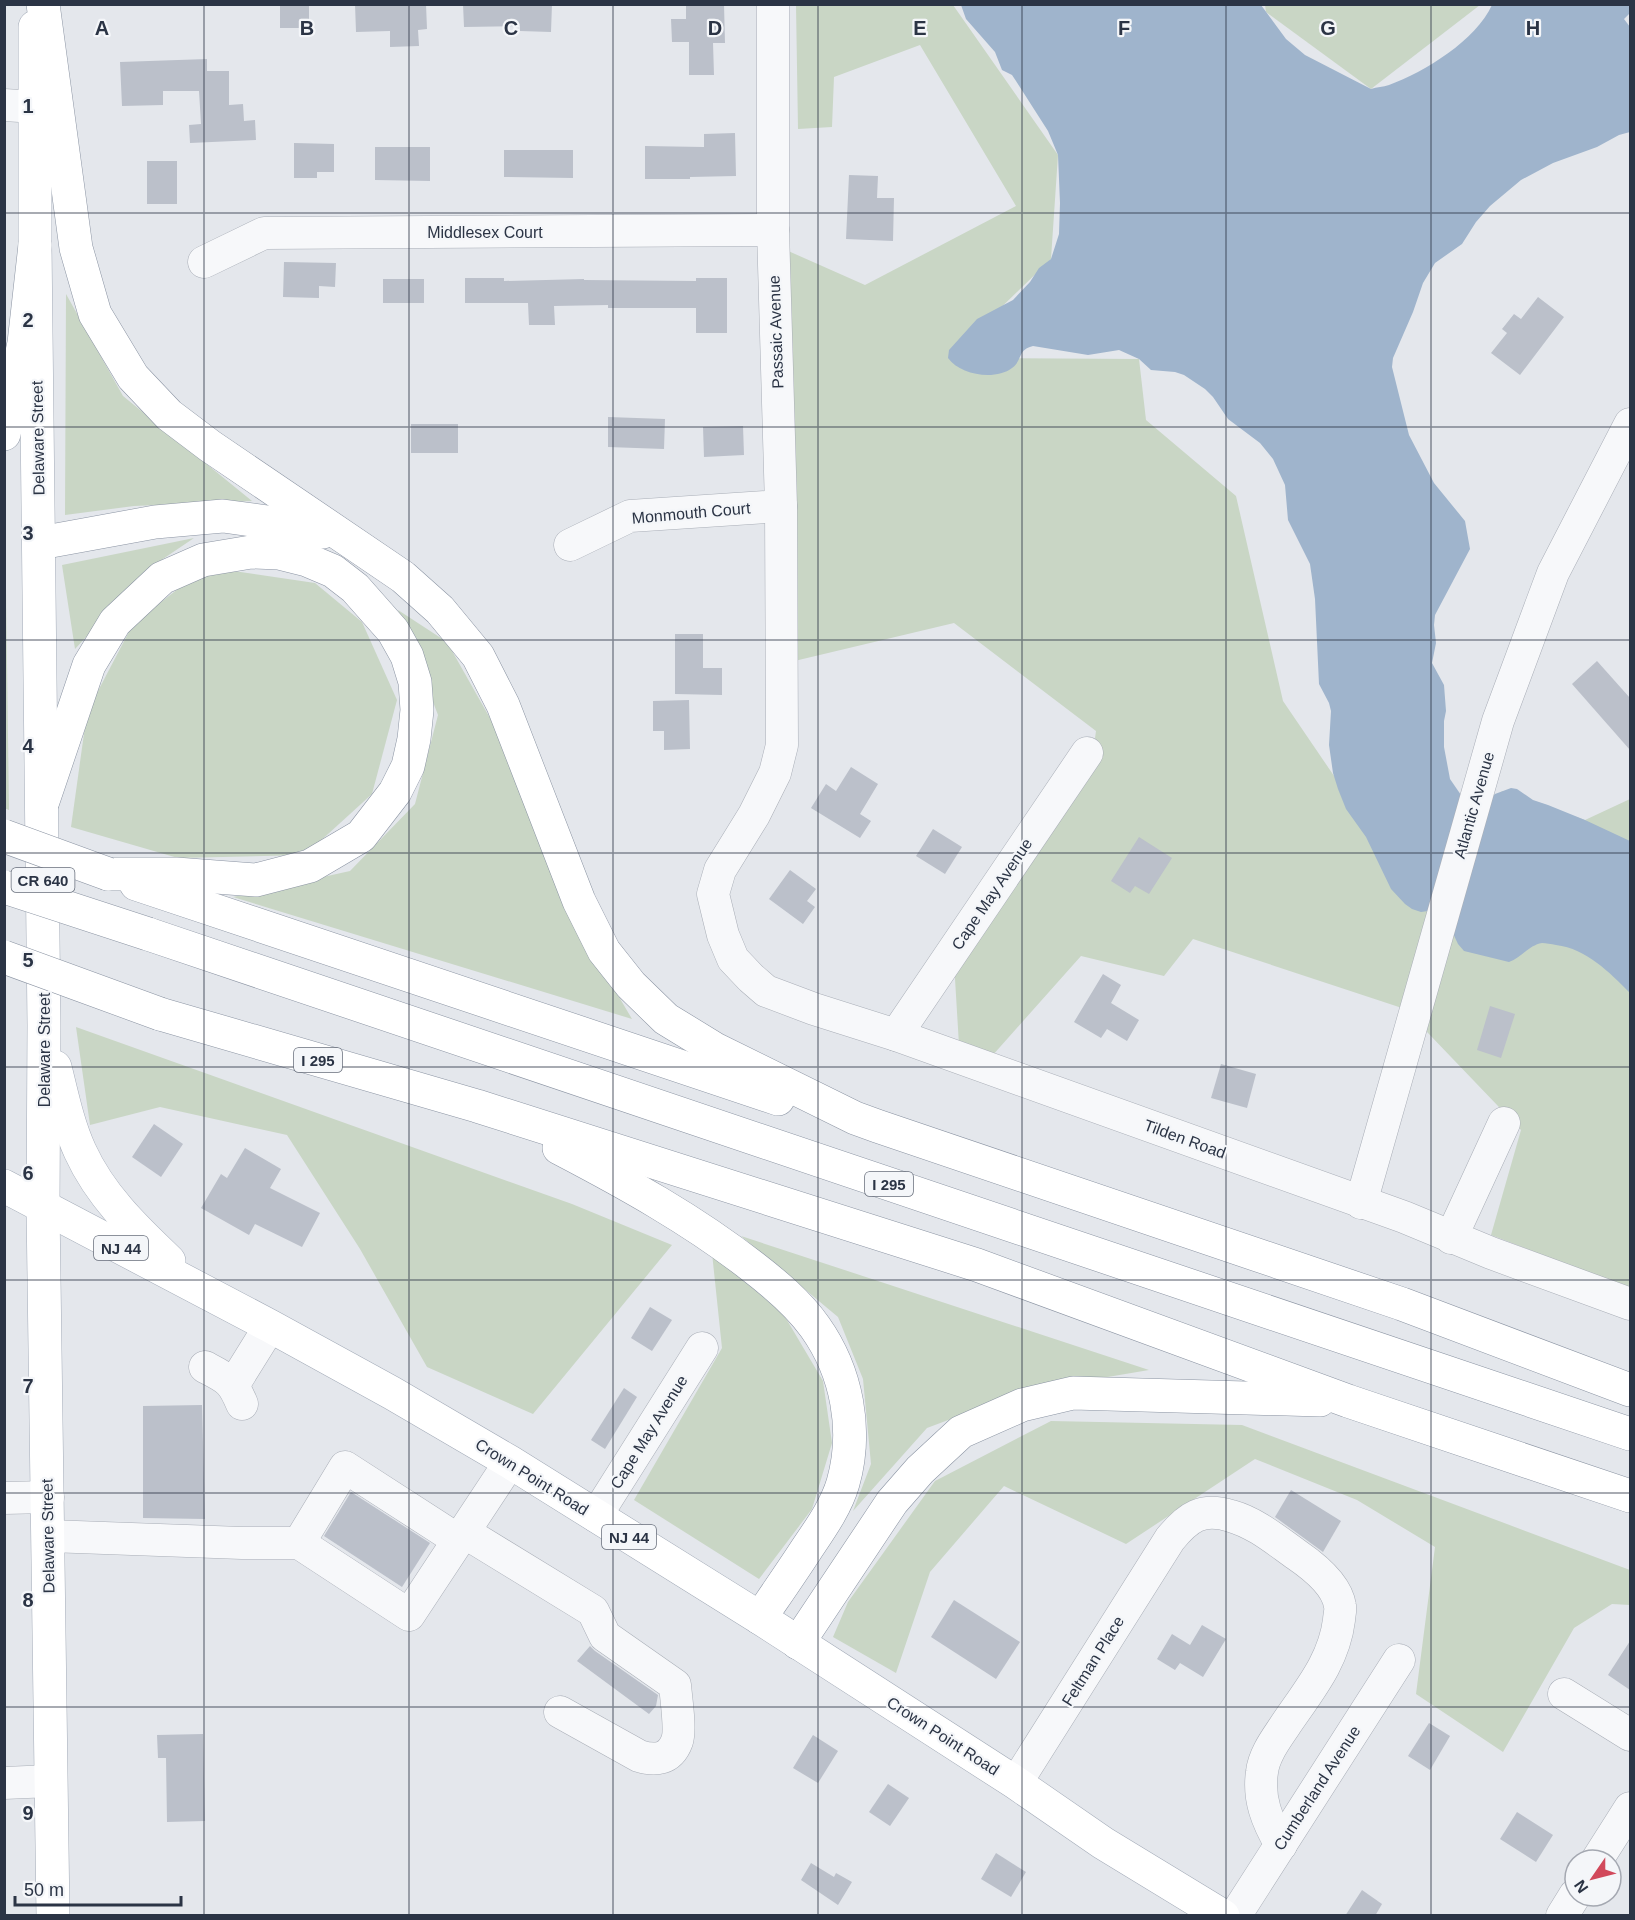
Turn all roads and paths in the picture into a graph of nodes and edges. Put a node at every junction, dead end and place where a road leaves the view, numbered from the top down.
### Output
1 (35, 4) edge
2 (43, 4) edge
3 (773, 4) edge
4 (20, 106) edge
5 (773, 230) junction
6 (35, 245) junction
7 (204, 262) dead end
8 (1630, 424) edge
9 (4, 434) edge
10 (781, 506) junction
11 (340, 535) junction
12 (40, 543) junction
13 (570, 545) dead end
14 (1088, 753) dead end
15 (43, 801) junction
16 (4, 836) edge
17 (108, 874) junction
18 (4, 887) edge
19 (4, 957) edge
20 (744, 970) joint
21 (45, 1025) junction
22 (896, 1035) junction
23 (477, 1106) junction
24 (855, 1118) junction
25 (1504, 1123) dead end
26 (4, 1185) edge
27 (1361, 1203) junction
28 (43, 1207) junction
29 (1451, 1238) junction
30 (199, 1289) junction
31 (1630, 1304) edge
32 (270, 1326) junction
33 (702, 1348) dead end
34 (205, 1367) dead end
35 (1630, 1390) edge
36 (1348, 1401) junction
37 (1630, 1434) edge
38 (510, 1462) junction
39 (1630, 1496) edge
40 (48, 1497) junction
41 (4, 1498) edge
42 (596, 1516) junction
43 (48, 1536) junction
44 (461, 1536) junction
45 (299, 1543) junction
46 (760, 1618) junction
47 (798, 1643) junction
48 (1399, 1660) dead end
49 (682, 1667) dead end
50 (1564, 1694) dead end
51 (560, 1712) dead end
52 (1630, 1735) edge
53 (615, 1754) dead end
54 (51, 1781) junction
55 (1016, 1782) junction
56 (4, 1783) edge
57 (1630, 1808) edge
58 (1281, 1845) junction
59 (1605, 1848) edge
60 (53, 1916) edge
61 (1223, 1916) edge
62 (1235, 1916) edge

1 - 4 main road, Delaware Street / CR 640
2 - 11 main road
3 - 5 street, Passaic Avenue
4 - 6 main road, Delaware Street / CR 640
5 - 7 street, Middlesex Court
5 - 10 street, Passaic Avenue
6 - 9 main road
6 - 12 main road, Delaware Street / CR 640
8 - 27 street, Atlantic Avenue
10 - 13 street, Monmouth Court
10 - 20 street, Passaic Avenue
11 - 12 main road
11 - 24 main road
12 - 15 main road, Delaware Street / CR 640
14 - 22 street, Cape May Avenue
15 - 17 main road
15 - 21 main road, Delaware Street / CR 640
16 - 17 main road, bridge
17 - 24 main road
18 - 37 main road, I 295, bridge
19 - 23 main road, I 295, bridge
20 - 22 street, Tilden Road
21 - 28 main road, Delaware Street / CR 640
21 - 30 main road
22 - 27 street, Tilden Road
23 - 36 main road, I 295
23 - 46 main road
24 - 35 main road
25 - 29 street
26 - 28 main road, Crown Point Road / NJ 44
27 - 29 street, Tilden Road
28 - 30 main road, Crown Point Road / NJ 44
28 - 40 main road, Delaware Street / CR 640
29 - 31 street, Tilden Road
30 - 32 main road, Crown Point Road / NJ 44
32 - 34 street
32 - 38 main road, Crown Point Road / NJ 44
33 - 42 street, Cape May Avenue
36 - 39 main road, I 295
36 - 47 main road
38 - 42 main road, Crown Point Road / NJ 44
38 - 44 street
40 - 41 street
40 - 43 main road, Delaware Street / CR 640
42 - 46 main road, Crown Point Road / NJ 44
43 - 45 street
43 - 54 main road, Delaware Street / CR 640
44 - 45 street
44 - 45 street
44 - 51 street
46 - 47 main road, Crown Point Road / NJ 44
47 - 55 main road, Crown Point Road / NJ 44
48 - 58 street, Cumberland Avenue
49 - 53 street
50 - 52 street
54 - 56 street
54 - 60 main road, Delaware Street / CR 640
55 - 58 street, Feltman Place
55 - 61 main road, Crown Point Road / NJ 44
57 - 59 street
58 - 62 street, Cumberland Avenue

